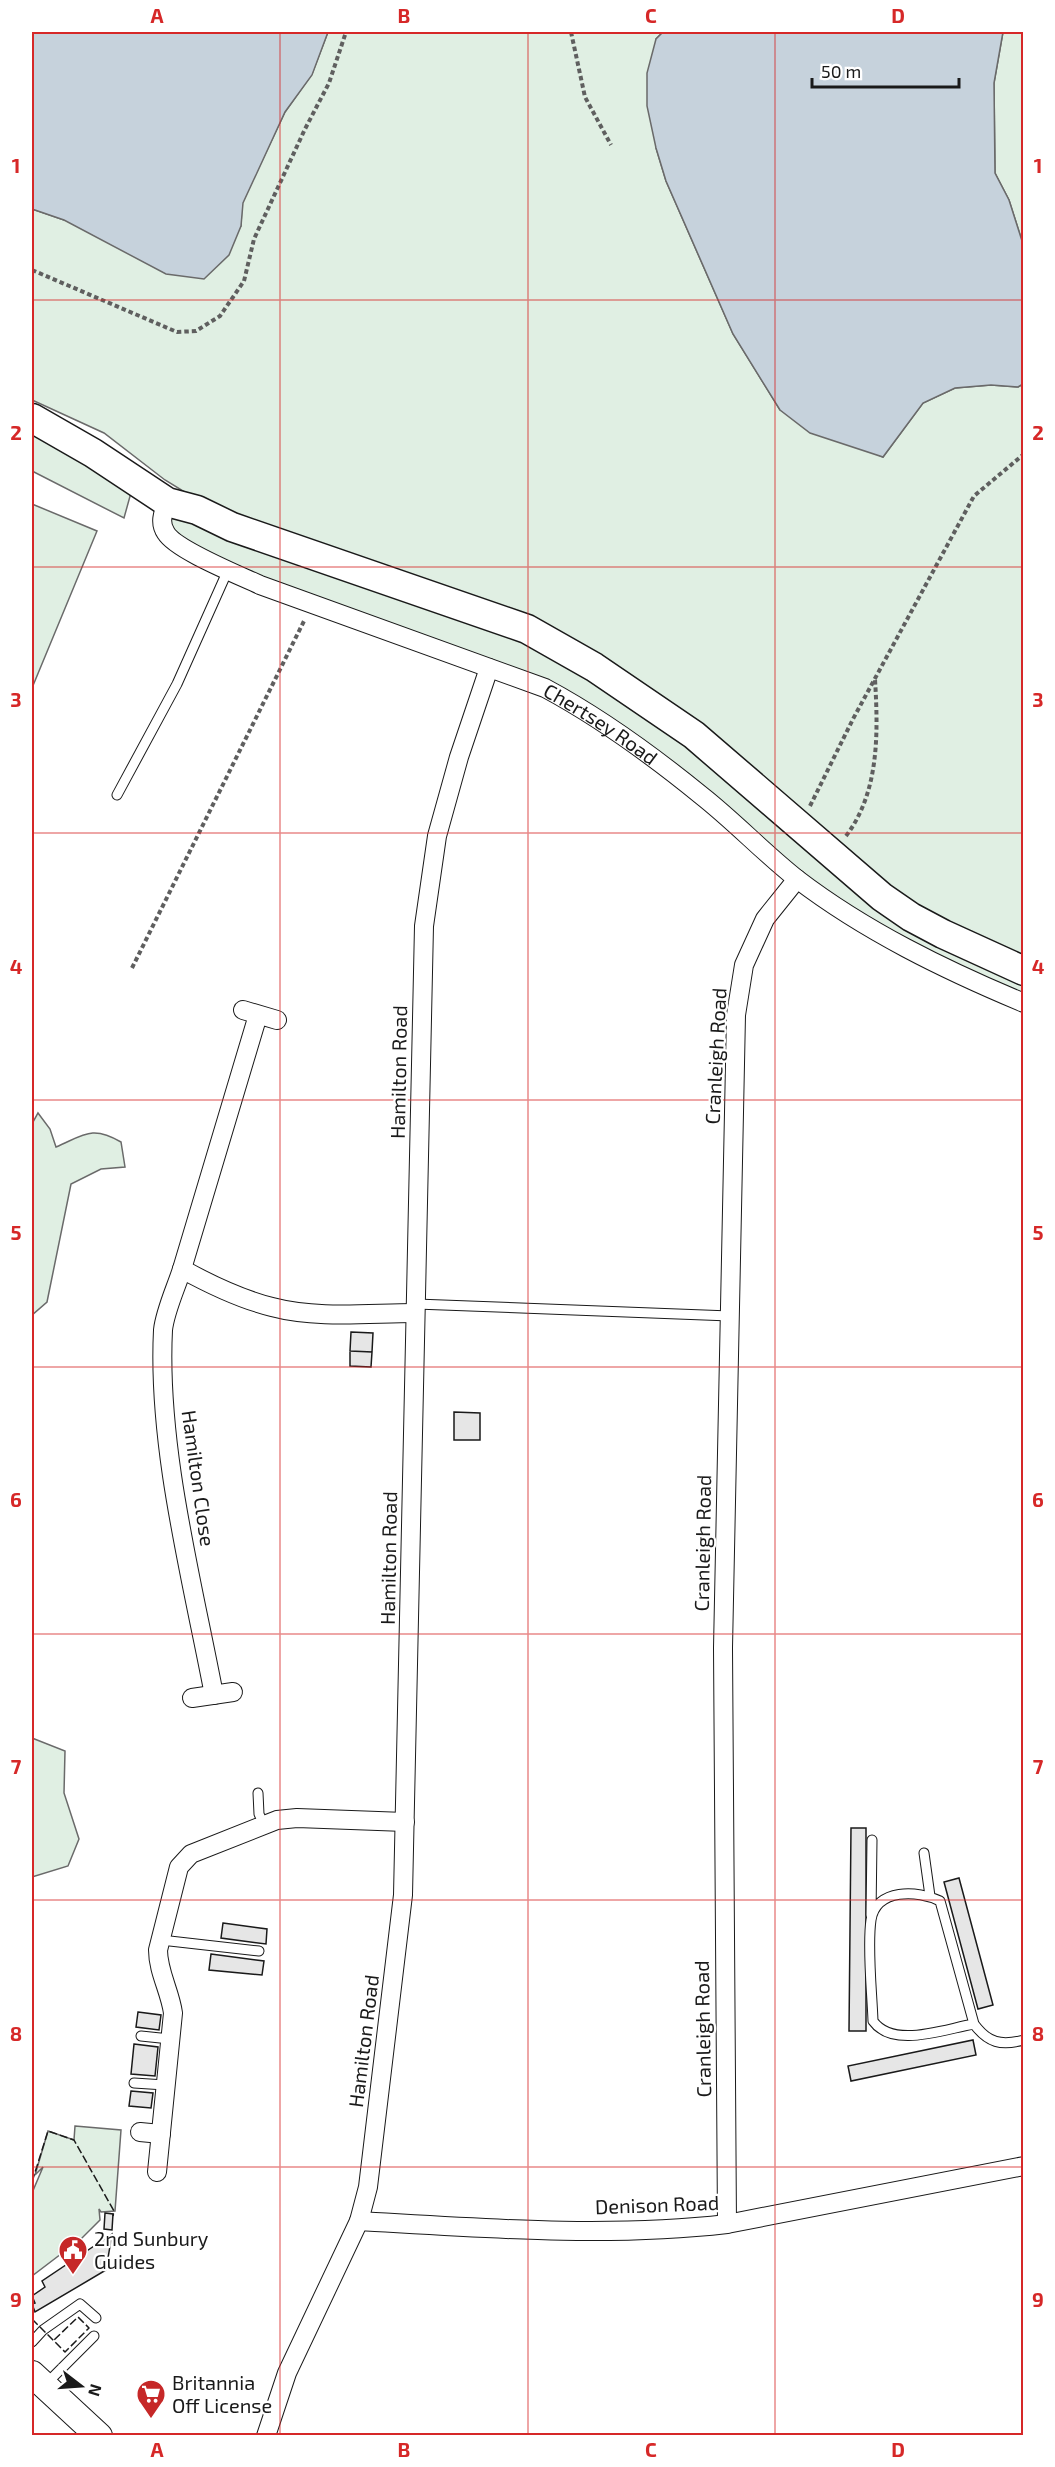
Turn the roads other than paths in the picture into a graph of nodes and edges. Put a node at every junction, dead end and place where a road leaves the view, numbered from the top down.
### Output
1 (32, 418) edge
2 (167, 502) junction
3 (228, 570) junction
4 (489, 668) junction
5 (117, 795) dead end
6 (797, 879) junction
7 (1023, 971) edge
8 (1023, 1003) edge
9 (277, 1020) dead end
10 (182, 1269) junction
11 (416, 1309) junction
12 (730, 1316) junction
13 (233, 1692) dead end
14 (214, 1695) junction
15 (192, 1698) dead end
16 (258, 1793) dead end
17 (405, 1822) junction
18 (264, 1825) junction
19 (872, 1840) dead end
20 (924, 1853) dead end
21 (930, 1896) junction
22 (872, 1918) junction
23 (161, 1940) junction
24 (259, 1951) dead end
25 (974, 2024) junction
26 (141, 2036) dead end
27 (170, 2039) junction
28 (1023, 2040) edge
29 (134, 2083) dead end
30 (165, 2085) junction
31 (140, 2132) dead end
32 (161, 2134) junction
33 (1023, 2166) edge
34 (158, 2172) dead end
35 (359, 2221) junction
36 (727, 2224) junction
37 (96, 2318) dead end
38 (94, 2336) dead end
39 (32, 2342) edge
40 (38, 2380) edge
41 (99, 2436) edge
42 (266, 2436) edge

1 - 2 main road
2 - 3 street, Chertsey Road
2 - 7 main road
3 - 4 street, Chertsey Road
3 - 5 lane
4 - 6 street, Chertsey Road
4 - 11 street, Hamilton Road
6 - 8 street, Chertsey Road
6 - 12 street, Cranleigh Road
9 - 10 street, Hamilton Close
10 - 11 street
10 - 14 street, Hamilton Close
11 - 12 lane
11 - 17 street, Hamilton Road
12 - 36 street, Cranleigh Road
13 - 14 street
14 - 15 street
16 - 18 lane
17 - 18 street
17 - 35 street, Hamilton Road
18 - 23 street
19 - 22 lane
20 - 21 lane
21 - 22 lane
21 - 25 lane
22 - 25 lane
23 - 24 lane
23 - 27 street
25 - 28 lane
26 - 27 lane
27 - 30 street
29 - 30 lane
30 - 32 street
31 - 32 street
32 - 34 street
33 - 36 street, Denison Road
35 - 36 street, Denison Road
35 - 42 street, Hamilton Road
37 - 39 lane
38 - 40 lane
40 - 41 street

